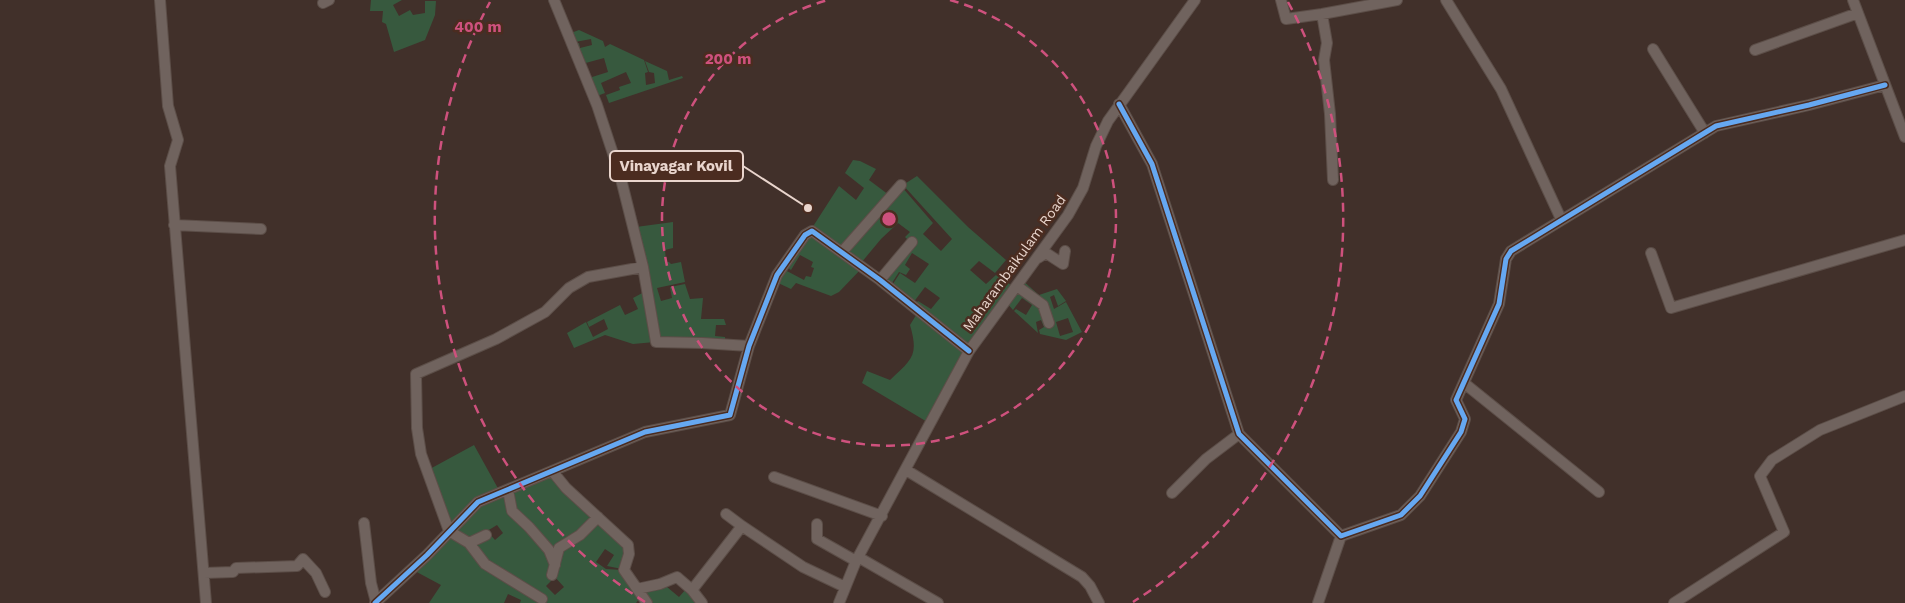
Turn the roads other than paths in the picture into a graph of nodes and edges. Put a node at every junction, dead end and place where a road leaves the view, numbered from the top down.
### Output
1 (160, 0) edge
2 (554, 0) edge
3 (1195, 0) edge
4 (1281, 0) edge
5 (1397, 0) edge
6 (1446, 0) edge
7 (1853, 0) edge
8 (1858, 13) junction
9 (1322, 14) junction
10 (1653, 49) dead end
11 (1755, 50) dead end
12 (1885, 85) junction
13 (1119, 104) junction
14 (1705, 132) junction
15 (1905, 137) edge
16 (1333, 180) dead end
17 (901, 185) dead end
18 (1560, 220) junction
19 (174, 225) junction
20 (261, 229) dead end
21 (1905, 240) edge
22 (912, 242) dead end
23 (1066, 251) dead end
24 (842, 252) junction
25 (1650, 253) dead end
26 (1035, 260) junction
27 (643, 266) junction
28 (880, 280) junction
29 (1017, 286) junction
30 (1049, 323) dead end
31 (749, 346) junction
32 (968, 357) junction
33 (1464, 383) junction
34 (1905, 396) edge
35 (1239, 434) junction
36 (906, 470) junction
37 (553, 472) junction
38 (774, 476) dead end
39 (508, 490) junction
40 (1599, 492) dead end
41 (1172, 493) dead end
42 (726, 514) dead end
43 (882, 516) junction
44 (598, 517) junction
45 (364, 523) dead end
46 (817, 524) dead end
47 (742, 526) junction
48 (449, 531) junction
49 (486, 534) dead end
50 (1341, 536) junction
51 (469, 543) junction
52 (857, 559) junction
53 (204, 573) junction
54 (845, 587) junction
55 (637, 589) junction
56 (692, 590) junction
57 (325, 592) dead end
58 (542, 600) dead end
59 (376, 602) edge
60 (206, 603) edge
61 (647, 603) edge
62 (702, 603) edge
63 (839, 603) edge
64 (938, 603) edge
65 (1099, 603) edge
66 (1318, 603) edge
67 (1674, 603) edge

1 - 19 street
2 - 27 street
3 - 13 street, Maharambaikulam Road
4 - 9 street
5 - 9 street
6 - 18 street
7 - 8 street
8 - 11 street
8 - 12 street
9 - 16 street
10 - 14 street
12 - 14 street
12 - 15 street
13 - 26 street, Maharambaikulam Road
13 - 35 street
14 - 18 street
17 - 24 street
18 - 33 street
19 - 20 street
19 - 53 street
21 - 25 street
22 - 28 street
23 - 26 street
24 - 28 street
24 - 31 street
26 - 29 street, Maharambaikulam Road
27 - 31 street
27 - 48 street
28 - 32 street
29 - 30 street
29 - 32 street, Maharambaikulam Road
31 - 37 street
32 - 36 street, Maharambaikulam Road
33 - 40 street
33 - 50 street
34 - 67 street
35 - 41 street
35 - 50 street
36 - 43 street, Maharambaikulam Road
36 - 65 street
37 - 39 street
37 - 44 street
38 - 43 street
39 - 44 street
39 - 48 street
42 - 47 street
43 - 52 street, Maharambaikulam Road
44 - 55 street
45 - 59 street
46 - 52 street
47 - 54 street
47 - 56 street
48 - 51 street
48 - 59 street
49 - 51 street
50 - 66 street
51 - 58 street
52 - 54 street, Maharambaikulam Road
52 - 64 street
53 - 57 street
53 - 60 street
54 - 63 street, Maharambaikulam Road
55 - 56 street
55 - 61 street
56 - 62 street

